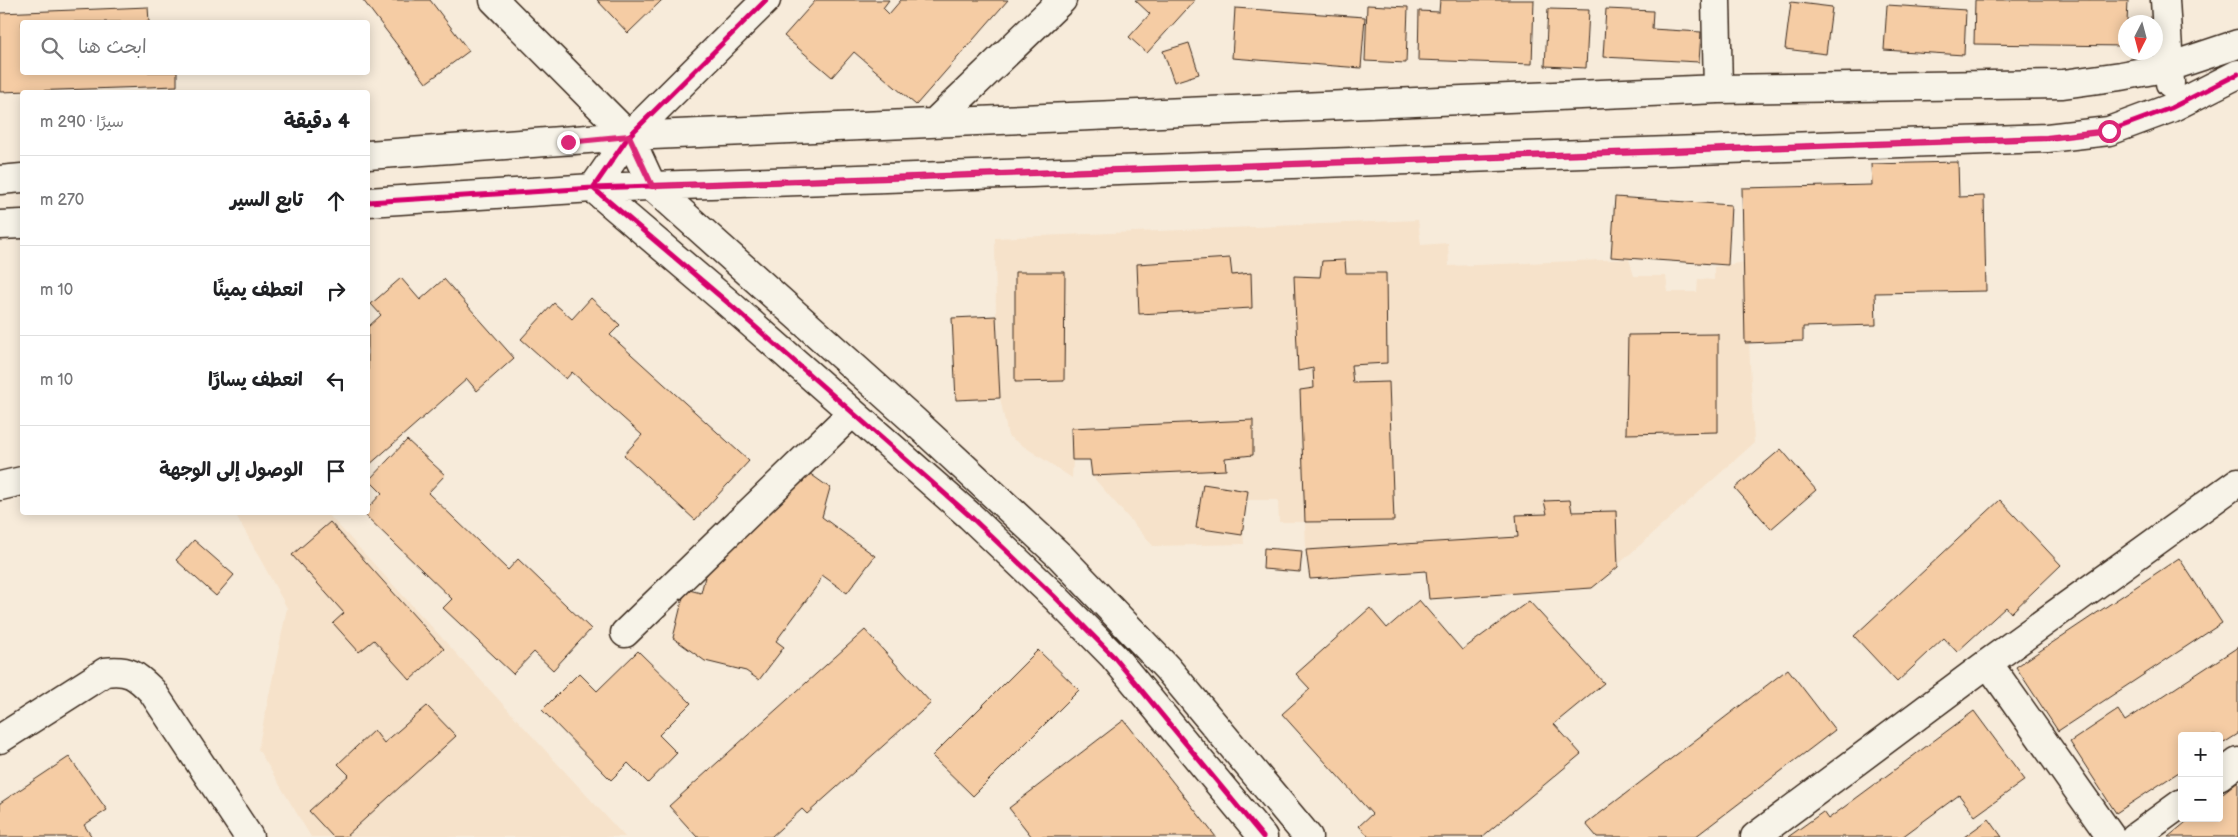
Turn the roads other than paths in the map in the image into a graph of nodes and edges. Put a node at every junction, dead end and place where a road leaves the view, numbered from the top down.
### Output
1 (494, 0) edge
2 (766, 0) edge
3 (1062, 0) edge
4 (1716, 0) edge
5 (2165, 0) edge
6 (2238, 44) edge
7 (2169, 67) junction
8 (2238, 74) edge
9 (1718, 89) junction
10 (2171, 108) junction
11 (935, 122) junction
12 (629, 136) junction
13 (370, 155) edge
14 (20, 178) edge
15 (0, 180) edge
16 (652, 186) junction
17 (593, 188) junction
18 (370, 202) edge
19 (20, 224) edge
20 (0, 225) edge
21 (852, 413) junction
22 (20, 481) edge
23 (2238, 482) edge
24 (0, 486) edge
25 (625, 633) dead end
26 (1988, 663) junction
27 (0, 739) edge
28 (2238, 762) edge
29 (2223, 773) edge
30 (2178, 806) edge
31 (249, 837) edge
32 (1263, 837) edge
33 (1308, 837) edge
34 (1755, 837) edge
35 (2111, 837) edge
36 (2135, 837) edge

1 - 12 street
2 - 12 street
3 - 11 street
4 - 9 street
5 - 7 street
6 - 7 street
7 - 9 street
7 - 10 street
8 - 10 street
9 - 11 street
10 - 16 street
11 - 12 street
12 - 13 street
12 - 16 street
12 - 17 street
14 - 15 street
16 - 17 street
16 - 33 street
17 - 18 street
17 - 21 street
19 - 20 street
21 - 25 street
21 - 32 street
22 - 24 street
23 - 26 street
26 - 34 street
26 - 35 street
27 - 31 street
28 - 29 street
30 - 36 street

